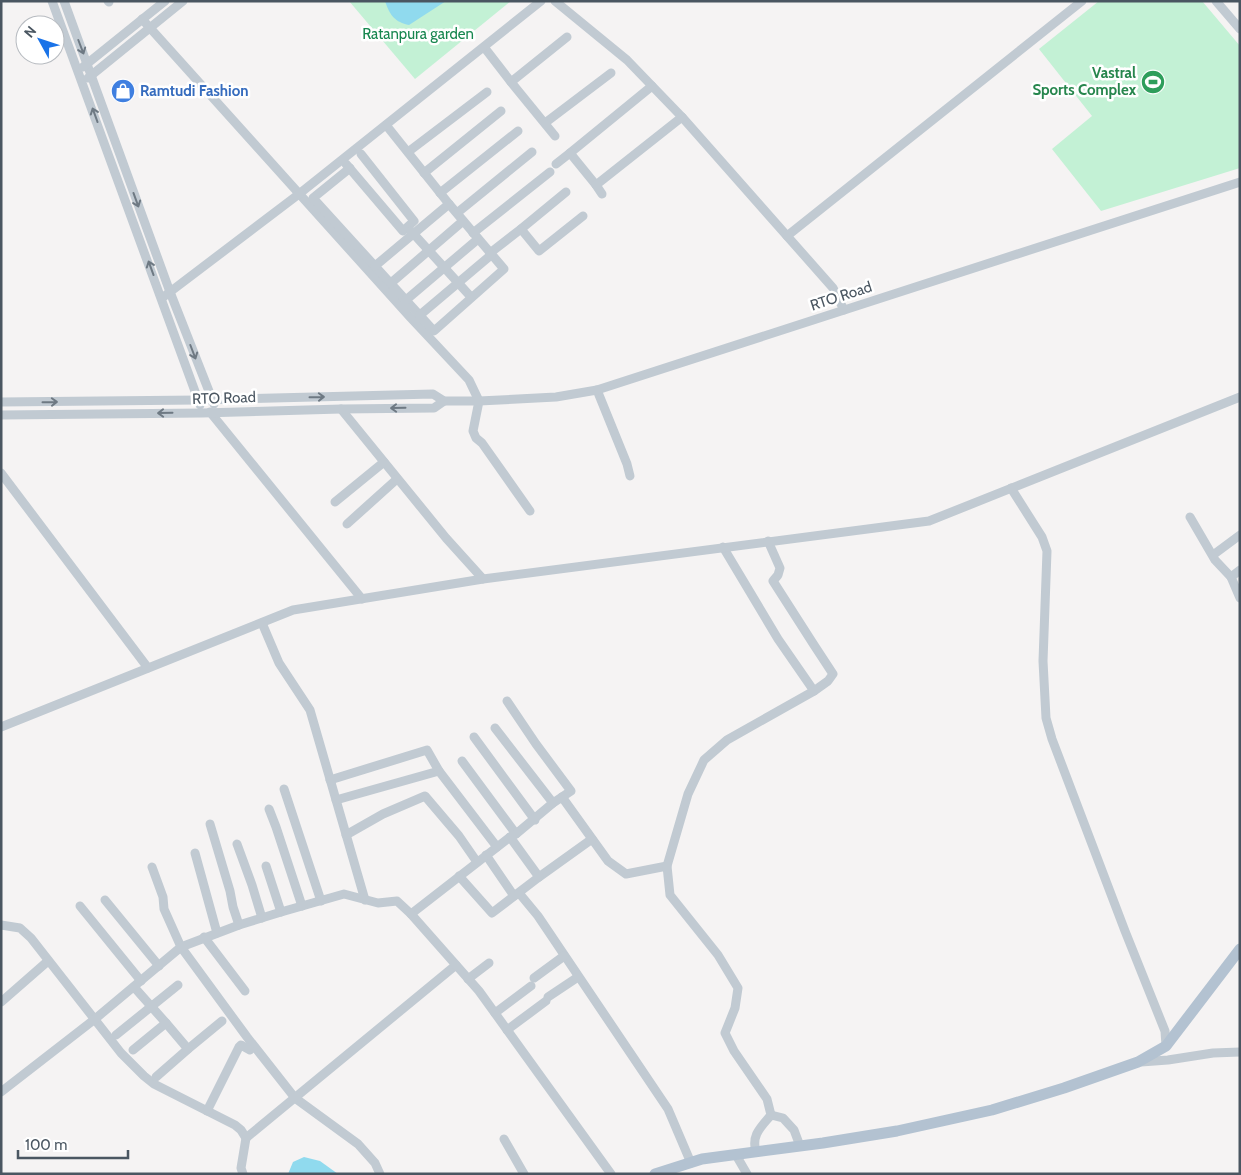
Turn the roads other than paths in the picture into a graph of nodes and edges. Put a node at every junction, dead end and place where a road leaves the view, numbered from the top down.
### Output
1 (52, 1) edge
2 (64, 1) edge
3 (165, 1) edge
4 (183, 1) edge
5 (541, 1) edge
6 (555, 1) edge
7 (1082, 1) edge
8 (1216, 1) edge
9 (142, 20) junction
10 (150, 28) junction
11 (1240, 29) edge
12 (567, 37) dead end
13 (484, 47) junction
14 (87, 63) junction
15 (78, 70) junction
16 (611, 73) dead end
17 (91, 76) junction
18 (83, 82) junction
19 (511, 82) junction
20 (652, 86) junction
21 (487, 92) dead end
22 (501, 111) dead end
23 (682, 117) junction
24 (545, 123) junction
25 (386, 125) junction
26 (518, 131) dead end
27 (555, 136) dead end
28 (408, 152) junction
29 (532, 152) dead end
30 (570, 153) junction
31 (361, 154) dead end
32 (343, 160) junction
33 (556, 164) dead end
34 (350, 168) junction
35 (550, 172) dead end
36 (424, 173) junction
37 (1240, 182) edge
38 (596, 185) junction
39 (566, 192) dead end
40 (440, 193) junction
41 (299, 194) junction
42 (602, 194) dead end
43 (449, 204) junction
44 (457, 214) junction
45 (583, 216) dead end
46 (463, 221) junction
47 (520, 229) junction
48 (411, 230) junction
49 (476, 236) junction
50 (787, 236) junction
51 (429, 251) junction
52 (491, 254) junction
53 (375, 266) junction
54 (444, 268) junction
55 (391, 283) junction
56 (458, 283) junction
57 (170, 292) junction
58 (471, 297) junction
59 (162, 298) junction
60 (406, 300) junction
61 (844, 310) junction
62 (420, 315) junction
63 (597, 390) junction
64 (1240, 397) edge
65 (284, 398) junction
66 (198, 400) junction
67 (212, 400) junction
68 (479, 400) junction
69 (444, 401) junction
70 (1, 402) edge
71 (341, 409) junction
72 (283, 410) junction
73 (210, 412) junction
74 (1, 415) edge
75 (384, 462) junction
76 (1, 473) edge
77 (630, 476) dead end
78 (397, 479) junction
79 (1011, 488) junction
80 (335, 502) dead end
81 (530, 511) dead end
82 (1190, 517) dead end
83 (347, 524) dead end
84 (1240, 535) edge
85 (768, 541) junction
86 (723, 547) junction
87 (1212, 555) junction
88 (1240, 570) edge
89 (1231, 578) junction
90 (483, 579) junction
91 (1240, 598) edge
92 (362, 599) junction
93 (262, 622) junction
94 (148, 668) junction
95 (814, 691) junction
96 (507, 701) dead end
97 (1, 727) edge
98 (495, 728) dead end
99 (474, 737) dead end
100 (462, 761) dead end
101 (439, 771) junction
102 (330, 780) junction
103 (284, 789) dead end
104 (562, 797) junction
105 (336, 800) junction
106 (553, 804) junction
107 (269, 809) dead end
108 (534, 820) junction
109 (210, 824) dead end
110 (346, 835) junction
111 (513, 835) junction
112 (592, 839) junction
113 (237, 844) dead end
114 (497, 847) junction
115 (196, 853) dead end
116 (486, 856) junction
117 (477, 862) junction
118 (266, 866) dead end
119 (667, 866) junction
120 (152, 867) dead end
121 (459, 876) junction
122 (539, 877) junction
123 (516, 895) junction
124 (105, 900) dead end
125 (365, 900) junction
126 (321, 901) junction
127 (80, 906) dead end
128 (302, 906) junction
129 (281, 912) junction
130 (411, 914) junction
131 (262, 918) junction
132 (1, 925) edge
133 (239, 925) junction
134 (217, 933) junction
135 (204, 937) junction
136 (181, 947) junction
137 (1240, 949) edge
138 (564, 956) junction
139 (48, 961) junction
140 (489, 963) dead end
141 (456, 965) junction
142 (159, 966) junction
143 (578, 976) junction
144 (468, 979) junction
145 (138, 984) junction
146 (178, 985) dead end
147 (245, 991) dead end
148 (1, 1002) edge
149 (152, 1006) junction
150 (495, 1013) junction
151 (94, 1019) junction
152 (222, 1021) dead end
153 (166, 1023) junction
154 (507, 1030) junction
155 (116, 1035) dead end
156 (1166, 1046) junction
157 (188, 1049) junction
158 (133, 1050) dead end
159 (250, 1050) dead end
160 (1240, 1052) edge
161 (1138, 1062) junction
162 (156, 1077) dead end
163 (1, 1092) edge
164 (295, 1098) junction
165 (207, 1111) junction
166 (771, 1115) junction
167 (246, 1138) junction
168 (504, 1139) dead end
169 (800, 1146) junction
170 (756, 1152) junction
171 (736, 1154) junction
172 (691, 1163) junction
173 (243, 1174) edge
174 (380, 1174) edge
175 (524, 1174) edge
176 (611, 1174) edge
177 (655, 1174) edge
178 (747, 1174) edge

1 - 15 street
2 -> 14 street
3 - 9 street
4 - 10 street
5 - 13 street
6 - 20 street
7 - 50 street
8 - 11 street
9 - 10 street
9 - 14 street
10 - 17 street
10 - 41 street
12 - 19 street
13 - 19 street
13 - 25 street
14 - 15 street
14 - 17 street
15 - 18 street
16 - 24 street
17 - 18 street
17 -> 57 street
59 -> 18 street
19 - 24 street
20 - 23 street
20 - 30 street
21 - 28 street
22 - 36 street
23 - 38 street
23 - 50 street
24 - 27 street
25 - 28 street
25 - 32 street
26 - 40 street
28 - 36 street
29 - 44 street
30 - 33 street
30 - 38 street
31 - 48 street
32 - 34 street
32 - 41 street
34 - 48 street
34 - 53 street
35 - 49 street
36 - 40 street
37 - 61 street, RTO Road
38 - 42 street
39 - 47 street
40 - 43 street
41 - 57 street
41 - 68 street
43 - 44 street
43 - 48 street
44 - 46 street
45 - 47 street
46 - 49 street
46 - 51 street
47 - 52 street
48 - 51 street
48 - 53 street
49 - 52 street
49 - 54 street
50 - 61 street
51 - 54 street
51 - 55 street
52 - 56 street
52 - 58 street
53 - 55 street
54 - 56 street
54 - 60 street
55 - 60 street
56 - 58 street
56 - 62 street
57 - 59 street
57 -> 67 street
58 - 62 street
59 - 66 street
60 - 62 street
61 - 63 street, RTO Road
63 - 68 street, RTO Road
63 - 77 street
64 - 79 street
65 - 67 street, RTO Road
65 -> 69 street, RTO Road
65 - 72 street
66 - 67 street, RTO Road
70 -> 66 street, RTO Road
66 - 73 street
67 - 73 street
68 - 69 street, RTO Road
68 - 81 street
69 -> 71 street, RTO Road
71 - 72 street, RTO Road
71 - 75 street
72 - 73 street, RTO Road
73 -> 74 street, RTO Road
73 - 92 street
75 - 78 street
75 - 80 street
76 - 94 street
78 - 83 street
78 - 90 street
79 - 85 street
79 - 156 street
82 - 87 street
84 - 87 street
85 - 86 street
85 - 95 street
86 - 90 street
86 - 95 street
87 - 89 street
88 - 89 street
89 - 91 street
90 - 92 street
92 - 93 street
93 - 94 street
93 - 102 street
94 - 97 street
95 - 119 street
96 - 104 street
98 - 106 street
99 - 108 street
100 - 111 street
101 - 102 street
101 - 105 street
101 - 114 street
102 - 105 street
103 - 126 street
104 - 106 street
104 - 112 street
105 - 110 street
106 - 108 street
107 - 128 street
108 - 111 street
109 - 133 street
110 - 117 street
110 - 125 street
111 - 114 street
111 - 122 street
112 - 119 street
112 - 122 street
113 - 131 street
114 - 116 street
115 - 134 street
116 - 117 street
116 - 123 street
117 - 121 street
118 - 129 street
119 - 166 street
120 - 136 street
121 - 123 street
121 - 130 street
122 - 123 street
123 - 138 street
124 - 142 street
125 - 126 street
125 - 130 street
126 - 128 street
127 - 145 street
128 - 129 street
129 - 131 street
130 - 141 street
131 - 133 street
132 - 139 street
133 - 134 street
134 - 135 street
135 - 136 street
135 - 147 street
136 - 142 street
136 - 164 street
137 - 156 main road
138 - 143 street
138 - 150 street
139 - 148 street
139 - 151 street
140 - 144 street
141 - 144 street
141 - 164 street
142 - 145 street
143 - 154 street
143 - 172 street
144 - 150 street
145 - 149 street
145 - 151 street
146 - 149 street
149 - 153 street
149 - 155 street
150 - 154 street
151 - 163 street
151 - 165 street
152 - 157 street
153 - 157 street
153 - 158 street
154 - 176 street
156 - 161 main road
157 - 162 street
159 - 165 street
160 - 161 street
161 - 169 main road
164 - 167 street
164 - 174 street
165 - 167 street
166 - 169 street
166 - 170 street
167 - 173 street
168 - 175 street
169 - 170 main road
170 - 171 main road
171 - 172 main road
171 - 178 street
172 - 177 main road

